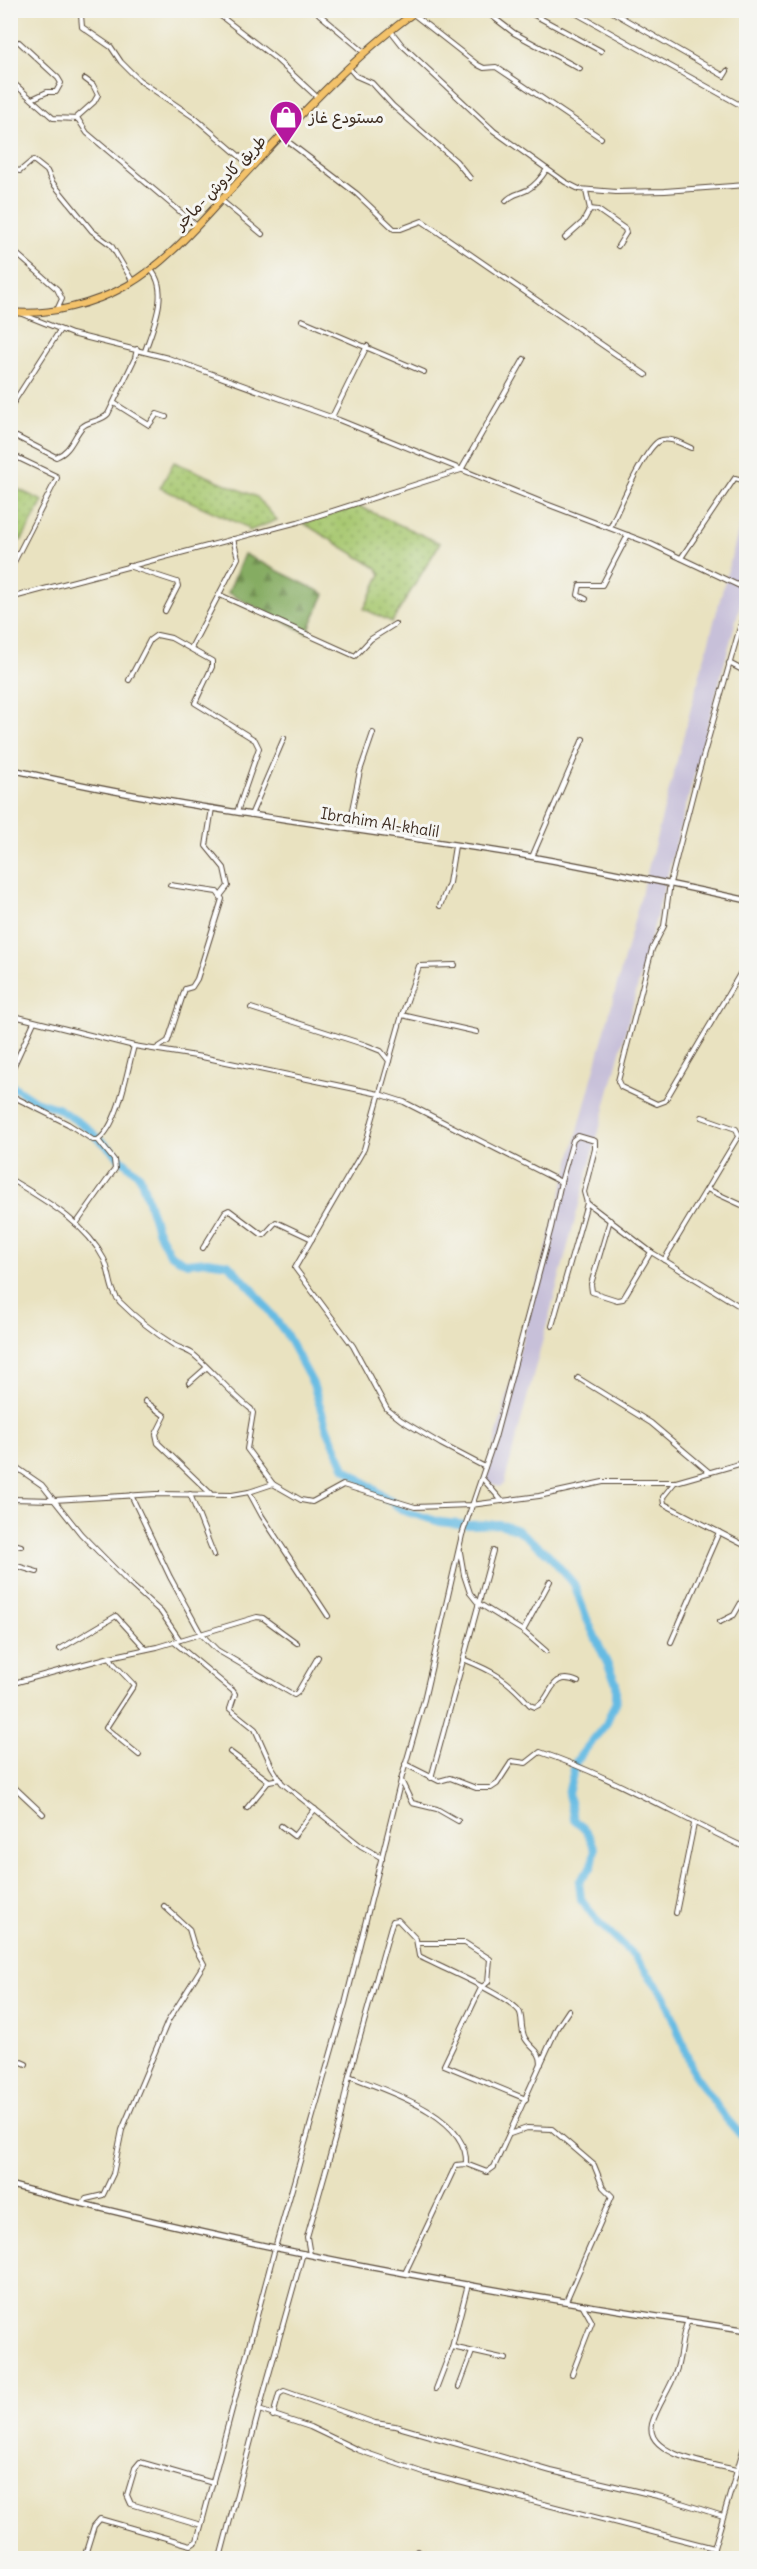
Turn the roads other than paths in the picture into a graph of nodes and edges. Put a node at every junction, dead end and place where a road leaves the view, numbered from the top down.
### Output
1 (78, 10) edge
2 (213, 10) edge
3 (484, 10) edge
4 (525, 10) edge
5 (570, 10) edge
6 (609, 10) edge
7 (415, 12) edge
8 (319, 14) dead end
9 (390, 30) junction
10 (19, 42) dead end
11 (601, 51) dead end
12 (364, 52) junction
13 (349, 67) junction
14 (580, 69) dead end
15 (727, 71) dead end
16 (85, 79) dead end
17 (10, 80) edge
18 (746, 93) edge
19 (319, 98) junction
20 (32, 99) junction
21 (76, 118) junction
22 (282, 136) junction
23 (601, 138) dead end
24 (253, 168) junction
25 (10, 169) edge
26 (547, 169) junction
27 (470, 178) dead end
28 (747, 185) edge
29 (586, 191) junction
30 (221, 200) junction
31 (506, 201) dead end
32 (590, 209) junction
33 (197, 226) junction
34 (262, 234) dead end
35 (564, 238) dead end
36 (618, 246) dead end
37 (10, 248) edge
38 (151, 269) junction
39 (133, 282) junction
40 (56, 310) junction
41 (10, 312) edge
42 (19, 313) junction
43 (302, 320) dead end
44 (60, 330) junction
45 (367, 346) junction
46 (137, 349) junction
47 (145, 351) junction
48 (524, 359) dead end
49 (424, 372) dead end
50 (646, 375) dead end
51 (114, 403) junction
52 (10, 408) edge
53 (166, 417) dead end
54 (332, 417) junction
55 (17, 437) dead end
56 (691, 448) dead end
57 (10, 454) edge
58 (461, 470) junction
59 (747, 481) edge
60 (610, 528) junction
61 (628, 535) junction
62 (233, 539) junction
63 (681, 558) junction
64 (127, 565) junction
65 (10, 570) edge
66 (747, 589) edge
67 (219, 595) junction
68 (10, 598) edge
69 (586, 599) dead end
70 (747, 606) edge
71 (165, 611) dead end
72 (395, 624) dead end
73 (191, 648) junction
74 (729, 663) junction
75 (747, 672) edge
76 (129, 680) dead end
77 (373, 733) dead end
78 (284, 738) dead end
79 (583, 739) dead end
80 (10, 768) edge
81 (212, 808) junction
82 (237, 812) junction
83 (251, 814) junction
84 (348, 829) junction
85 (455, 846) junction
86 (532, 857) junction
87 (670, 883) junction
88 (170, 885) dead end
89 (221, 895) junction
90 (747, 900) edge
91 (440, 906) dead end
92 (747, 957) edge
93 (455, 965) dead end
94 (745, 967) edge
95 (251, 1008) dead end
96 (10, 1015) edge
97 (402, 1015) junction
98 (34, 1022) junction
99 (477, 1032) dead end
100 (134, 1046) junction
101 (155, 1049) junction
102 (389, 1061) junction
103 (10, 1074) edge
104 (379, 1094) junction
105 (10, 1095) edge
106 (702, 1117) dead end
107 (98, 1140) junction
108 (10, 1179) edge
109 (561, 1182) junction
110 (707, 1189) junction
111 (587, 1203) junction
112 (747, 1207) edge
113 (610, 1220) junction
114 (76, 1224) junction
115 (312, 1239) junction
116 (203, 1248) dead end
117 (651, 1252) junction
118 (664, 1260) junction
119 (747, 1310) edge
120 (552, 1326) dead end
121 (206, 1368) junction
122 (578, 1378) dead end
123 (189, 1383) dead end
124 (145, 1401) dead end
125 (747, 1462) edge
126 (10, 1463) edge
127 (485, 1467) junction
128 (710, 1472) junction
129 (482, 1478) junction
130 (676, 1482) junction
131 (273, 1484) junction
132 (249, 1492) junction
133 (210, 1493) junction
134 (131, 1494) junction
135 (190, 1494) junction
136 (10, 1499) edge
137 (54, 1500) junction
138 (502, 1501) junction
139 (471, 1505) junction
140 (719, 1533) junction
141 (10, 1543) edge
142 (21, 1546) dead end
143 (747, 1546) edge
144 (459, 1548) junction
145 (493, 1551) dead end
146 (214, 1555) dead end
147 (10, 1564) edge
148 (37, 1572) dead end
149 (550, 1581) dead end
150 (747, 1594) edge
151 (478, 1603) junction
152 (328, 1616) dead end
153 (720, 1622) dead end
154 (523, 1631) junction
155 (201, 1634) junction
156 (180, 1640) junction
157 (174, 1642) junction
158 (671, 1642) dead end
159 (297, 1643) dead end
160 (60, 1649) dead end
161 (146, 1649) junction
162 (546, 1651) dead end
163 (110, 1657) junction
164 (318, 1657) dead end
165 (462, 1659) junction
166 (578, 1682) dead end
167 (10, 1684) edge
168 (230, 1752) dead end
169 (139, 1755) dead end
170 (405, 1764) junction
171 (431, 1778) junction
172 (280, 1779) junction
173 (401, 1780) junction
174 (269, 1781) junction
175 (10, 1783) edge
176 (247, 1808) dead end
177 (315, 1809) junction
178 (43, 1814) dead end
179 (458, 1821) dead end
180 (694, 1824) junction
181 (281, 1826) dead end
182 (747, 1848) edge
183 (382, 1858) junction
184 (164, 1906) dead end
185 (676, 1913) dead end
186 (417, 1943) junction
187 (481, 1988) junction
188 (569, 2010) dead end
189 (10, 2057) edge
190 (26, 2064) dead end
191 (541, 2064) junction
192 (349, 2076) junction
193 (526, 2099) junction
194 (510, 2134) junction
195 (466, 2164) junction
196 (10, 2185) edge
197 (83, 2203) junction
198 (276, 2248) junction
199 (303, 2253) junction
200 (310, 2255) junction
201 (405, 2273) junction
202 (468, 2284) junction
203 (566, 2301) junction
204 (582, 2304) junction
205 (688, 2321) junction
206 (747, 2330) edge
207 (452, 2347) junction
208 (472, 2352) junction
209 (506, 2359) dead end
210 (572, 2374) dead end
211 (459, 2387) dead end
212 (436, 2389) dead end
213 (259, 2410) junction
214 (273, 2416) junction
215 (747, 2440) edge
216 (737, 2470) junction
217 (213, 2483) junction
218 (723, 2516) junction
219 (201, 2525) junction
220 (714, 2548) junction
221 (417, 2551) dead end
222 (84, 2559) edge
223 (220, 2559) edge
224 (414, 2559) edge
225 (711, 2559) edge

1 - 24 street
2 - 19 street
3 - 14 street
4 - 11 street
5 - 18 street
6 - 15 street
7 - 9 highway, طريق كادوش -ماجر
7 - 23 street
8 - 12 street
9 - 12 highway, طريق كادوش -ماجر
9 - 26 street
10 - 20 street
12 - 13 highway, طريق كادوش -ماجر
13 - 19 highway, طريق كادوش -ماجر
13 - 27 street
16 - 21 street
17 - 20 street
19 - 22 highway, طريق كادوش -ماجر
20 - 21 street
21 - 33 street
22 - 24 highway, طريق كادوش -ماجر
22 - 50 street
24 - 30 highway, طريق كادوش -ماجر
25 - 39 street
26 - 29 street
26 - 31 street
28 - 29 street
29 - 32 street
30 - 33 highway, طريق كادوش -ماجر
30 - 34 street
32 - 35 street
32 - 36 street
33 - 38 highway, طريق كادوش -ماجر
37 - 40 street
38 - 39 highway, طريق كادوش -ماجر
38 - 47 street
39 - 40 highway, طريق كادوش -ماجر
40 - 42 highway, طريق كادوش -ماجر
41 - 42 highway, طريق كادوش -ماجر
42 - 44 street
43 - 45 street
44 - 46 street
44 - 52 street
45 - 49 street
45 - 54 street
46 - 47 street
46 - 51 street
47 - 54 street
48 - 58 street
51 - 53 street
51 - 55 street
54 - 58 street
56 - 60 street
57 - 65 street
58 - 60 street
58 - 62 street
59 - 63 street
60 - 61 street
61 - 63 street
61 - 69 street
62 - 64 street
62 - 67 street
63 - 66 street
64 - 68 street
64 - 71 street
67 - 72 street
67 - 73 street
70 - 74 street
73 - 76 street
73 - 82 street
74 - 75 street
74 - 87 street
77 - 84 street
78 - 83 street
79 - 86 street
80 - 81 street, Ibrahim Al-khalil
81 - 82 street, Ibrahim Al-khalil
81 - 89 street
82 - 83 street, Ibrahim Al-khalil
83 - 84 street, Ibrahim Al-khalil
84 - 85 street, Ibrahim Al-khalil
85 - 86 street, Ibrahim Al-khalil
85 - 91 street
86 - 87 street, Ibrahim Al-khalil
87 - 90 street, Ibrahim Al-khalil
87 - 94 street
88 - 89 street
89 - 101 street
92 - 94 street
93 - 97 street
95 - 102 street
96 - 98 street
97 - 99 street
97 - 102 street
98 - 100 street
98 - 103 street
100 - 101 street
100 - 107 street
101 - 104 street
102 - 104 street
104 - 109 street
104 - 115 street
105 - 107 street
106 - 110 street
107 - 114 street
108 - 114 street
109 - 111 street
109 - 127 street
110 - 112 street
110 - 118 street
111 - 113 street
111 - 120 street
113 - 117 street
113 - 117 street
114 - 121 street
115 - 116 street
115 - 127 street
117 - 118 street
118 - 119 street
121 - 123 street
121 - 131 street
122 - 128 street
124 - 133 street
125 - 128 street
126 - 137 street
127 - 129 street
128 - 130 street
129 - 138 street
129 - 139 street
130 - 138 street
130 - 140 street
131 - 132 street
131 - 139 street
132 - 133 street
132 - 152 street
133 - 135 street
134 - 135 street
134 - 137 street
134 - 155 street
135 - 146 street
136 - 137 street
137 - 156 street
138 - 139 street
139 - 144 street
140 - 143 street
140 - 158 street
141 - 142 street
144 - 151 street
144 - 170 street
145 - 151 street
147 - 148 street
149 - 154 street
150 - 153 street
151 - 154 street
151 - 165 street
154 - 162 street
155 - 156 street
155 - 159 street
155 - 164 street
156 - 157 street
157 - 161 street
157 - 172 street
160 - 161 street
161 - 163 street
163 - 167 street
163 - 169 street
165 - 166 street
165 - 171 street
168 - 174 street
170 - 171 street
170 - 173 street
171 - 180 street
172 - 174 street
172 - 177 street
173 - 179 street
173 - 183 street
174 - 176 street
175 - 178 street
177 - 181 street
177 - 183 street
180 - 182 street
180 - 185 street
183 - 198 street
184 - 197 street
186 - 187 street
186 - 187 street
186 - 192 street
187 - 191 street
187 - 193 street
188 - 191 street
189 - 190 street
191 - 193 street
192 - 195 street
192 - 200 street
193 - 194 street
194 - 195 street
194 - 203 street
195 - 201 street
196 - 197 street
197 - 198 street
198 - 199 street
198 - 217 street
199 - 200 street
199 - 213 street
200 - 201 street
201 - 202 street
202 - 203 street
202 - 207 street
203 - 204 street
204 - 205 street
204 - 210 street
205 - 206 street
205 - 216 street
207 - 208 street
207 - 212 street
208 - 209 street
208 - 211 street
213 - 214 street
213 - 223 street
214 - 218 street
214 - 220 street
215 - 216 street
216 - 218 street
217 - 219 street
217 - 219 street
218 - 220 street
219 - 222 street
220 - 225 street
221 - 224 street

